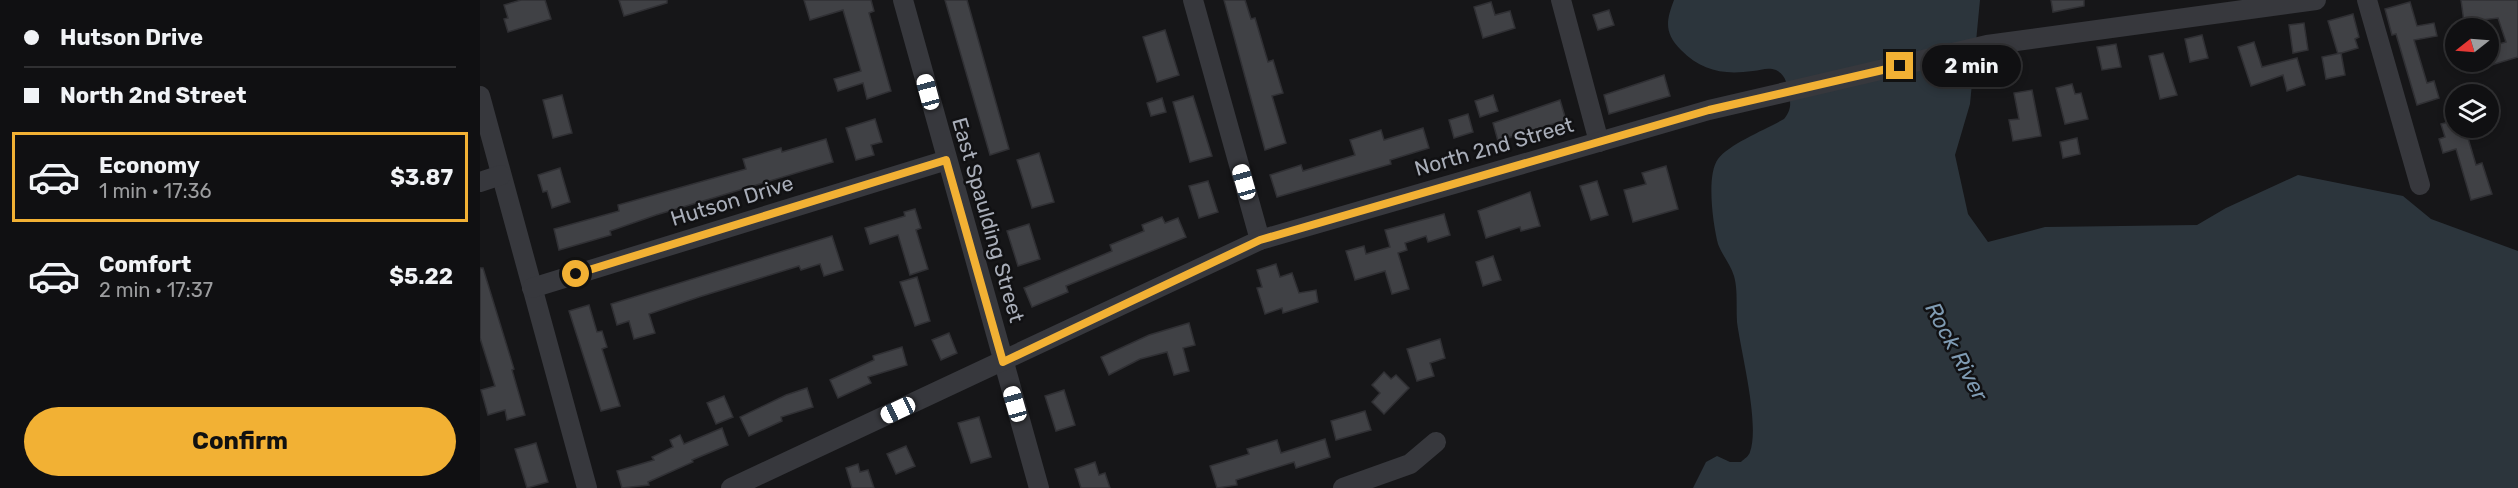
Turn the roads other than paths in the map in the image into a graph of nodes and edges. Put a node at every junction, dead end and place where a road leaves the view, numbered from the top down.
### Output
1 (903, 0) edge
2 (1193, 0) edge
3 (1561, 0) edge
4 (2316, 0) edge
5 (2367, 0) edge
6 (480, 96) edge
7 (1599, 142) junction
8 (946, 160) junction
9 (501, 175) junction
10 (480, 182) edge
11 (2420, 185) dead end
12 (1260, 240) junction
13 (532, 288) junction
14 (1003, 362) junction
15 (1436, 442) dead end
16 (587, 488) edge
17 (731, 488) edge
18 (1039, 488) edge
19 (1343, 488) edge

1 - 8 street, East Spaulding Street
2 - 12 street
3 - 7 street
4 - 7 street, North 2nd Street
5 - 11 street
6 - 9 street
7 - 12 street, North 2nd Street
8 - 13 street, Hutson Drive
8 - 14 street, East Spaulding Street
9 - 10 street
9 - 13 street
12 - 14 street, North 2nd Street
13 - 16 street
14 - 17 street, North 2nd Street
14 - 18 street, East Spaulding Street
15 - 19 street

